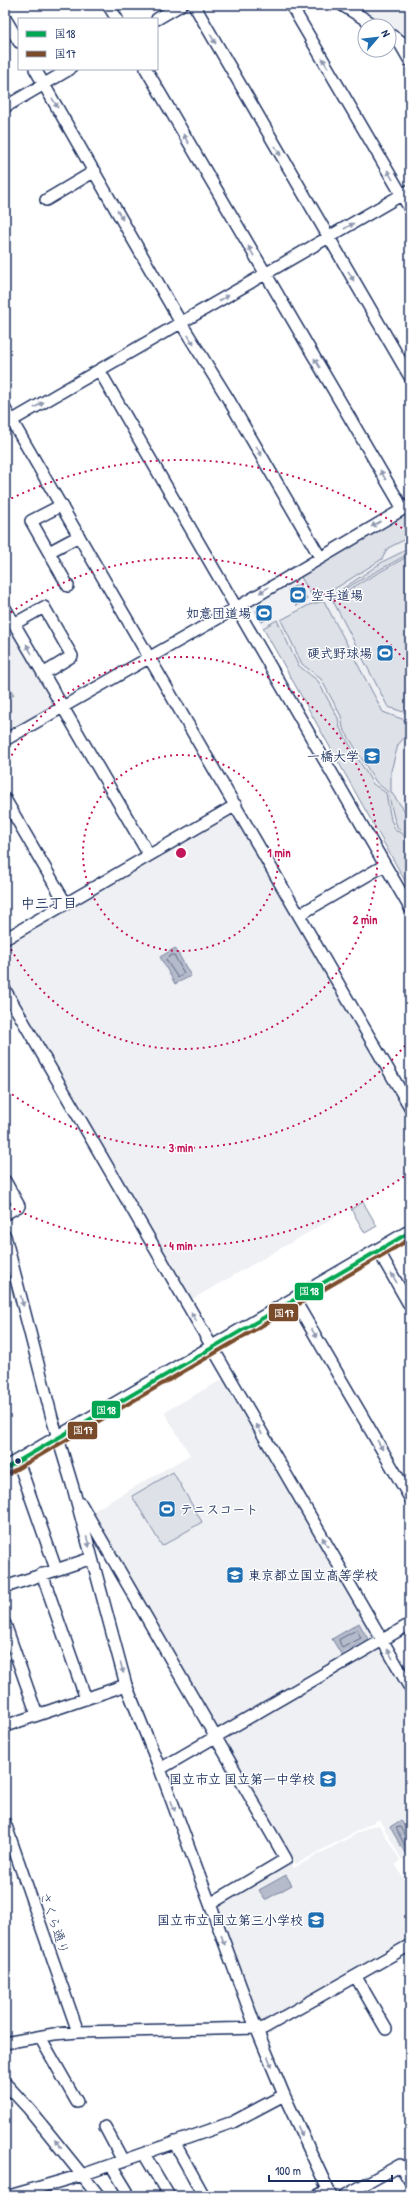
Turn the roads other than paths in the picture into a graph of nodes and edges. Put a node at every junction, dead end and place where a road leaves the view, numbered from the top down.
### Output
1 (108, 5) edge
2 (181, 5) edge
3 (194, 5) edge
4 (291, 5) edge
5 (342, 5) edge
6 (5, 18) edge
7 (116, 18) edge
8 (158, 18) edge
9 (363, 18) edge
10 (397, 39) edge
11 (18, 40) edge
12 (397, 43) edge
13 (410, 47) edge
14 (410, 61) edge
15 (36, 70) edge
16 (68, 70) edge
17 (147, 70) edge
18 (44, 84) junction
19 (5, 107) edge
20 (94, 171) junction
21 (406, 192) edge
22 (46, 200) dead end
23 (410, 209) edge
24 (328, 238) junction
25 (265, 274) junction
26 (181, 323) junction
27 (98, 370) junction
28 (410, 377) edge
29 (5, 409) edge
30 (8, 423) edge
31 (62, 505) junction
32 (406, 507) edge
33 (79, 536) junction
34 (49, 552) junction
35 (320, 557) junction
36 (68, 586) dead end
37 (5, 608) edge
38 (236, 608) junction
39 (14, 624) junction
40 (150, 658) junction
41 (43, 674) junction
42 (62, 707) junction
43 (5, 740) edge
44 (5, 799) edge
45 (236, 805) junction
46 (149, 855) junction
47 (385, 865) junction
48 (406, 893) edge
49 (66, 904) junction
50 (410, 908) edge
51 (299, 915) junction
52 (5, 926) edge
53 (8, 937) edge
54 (5, 990) edge
55 (410, 1107) edge
56 (5, 1181) edge
57 (5, 1214) edge
58 (410, 1232) edge
59 (5, 1236) edge
60 (410, 1242) edge
61 (380, 1254) junction
62 (9, 1269) edge
63 (297, 1303) junction
64 (410, 1306) edge
65 (213, 1350) junction
66 (60, 1441) junction
67 (20, 1465) junction
68 (5, 1469) edge
69 (5, 1477) edge
70 (74, 1491) junction
71 (410, 1498) edge
72 (92, 1558) junction
73 (56, 1569) junction
74 (42, 1574) junction
75 (5, 1587) edge
76 (5, 1624) edge
77 (410, 1624) edge
78 (382, 1640) junction
79 (126, 1685) junction
80 (410, 1688) edge
81 (86, 1698) junction
82 (37, 1715) junction
83 (5, 1726) edge
84 (216, 1736) junction
85 (160, 1769) junction
86 (5, 1823) edge
87 (9, 1845) edge
88 (210, 1904) junction
89 (410, 1945) edge
90 (356, 1977) junction
91 (257, 2027) junction
92 (386, 2029) dead end
93 (78, 2032) junction
94 (40, 2037) junction
95 (5, 2044) edge
96 (5, 2083) edge
97 (284, 2095) junction
98 (77, 2102) dead end
99 (106, 2127) dead end
100 (174, 2142) junction
101 (144, 2154) junction
102 (123, 2161) junction
103 (111, 2165) junction
104 (82, 2175) junction
105 (410, 2181) edge
106 (329, 2193) edge
107 (9, 2196) edge
108 (99, 2196) edge
109 (130, 2196) edge
110 (169, 2196) edge
111 (204, 2196) edge
112 (317, 2196) edge
113 (344, 2196) edge

1 - 7 street
2 - 8 street
3 -> 24 street
21 -> 4 street
5 - 9 street
6 - 11 street
10 - 13 street
12 - 14 street
15 - 18 street
16 - 18 street
25 -> 17 street
18 - 19 street
18 -> 20 street
20 - 22 street
20 -> 26 street
21 - 23 street
24 -> 21 street
24 - 25 street
24 -> 28 street
26 -> 25 street
32 -> 25 street
26 - 27 street
26 -> 35 street
30 -> 27 street
27 - 38 street
29 - 30 street
30 - 31 street
31 - 33 street
31 - 34 street
32 -> 35 street
33 - 34 street
33 - 40 street
34 - 36 street
35 -> 38 street
37 - 39 street
38 - 40 street
38 - 47 street
41 -> 39 street
39 - 41 street
40 - 42 street
40 - 45 street
41 - 42 street
42 - 43 street
42 - 46 street
44 - 49 street
45 - 46 street
45 - 51 street
46 - 49 street
47 - 48 street
47 - 51 street
48 - 50 street
49 - 53 street
51 - 55 street
52 - 53 street
65 -> 54 street
56 - 57 street
58 - 61 main road
59 - 62 street
60 - 61 main road
61 - 63 main road
64 -> 61 street
62 -> 66 street
63 - 65 main road
63 -> 71 street
65 - 66 main road
78 -> 65 street
66 - 67 main road
66 - 70 street
67 - 68 main road
67 - 69 main road
67 - 73 street
70 -> 72 street
70 - 84 street
72 - 73 street
72 -> 79 street
73 - 74 street
74 - 75 street
74 - 81 street
76 - 82 street
77 - 78 street
80 -> 78 street
78 - 84 street
79 - 81 street
79 - 85 street
81 - 82 street
82 - 83 street
84 - 85 street
84 - 88 street
85 -> 88 street
86 - 87 street, さくら通り
87 - 93 street, さくら通り
88 -> 91 street
89 - 90 street
90 - 91 street
90 - 92 street
91 - 93 street
91 -> 97 street
93 - 94 street
94 - 95 street
94 - 98 street
104 -> 96 street
97 - 100 street
97 -> 106 street
99 - 102 street
100 - 101 street
100 - 111 street
101 - 102 street
101 - 110 street
102 - 103 street
103 - 104 street
103 - 109 street
104 - 107 street
104 - 108 street
105 - 113 street
106 - 112 street

